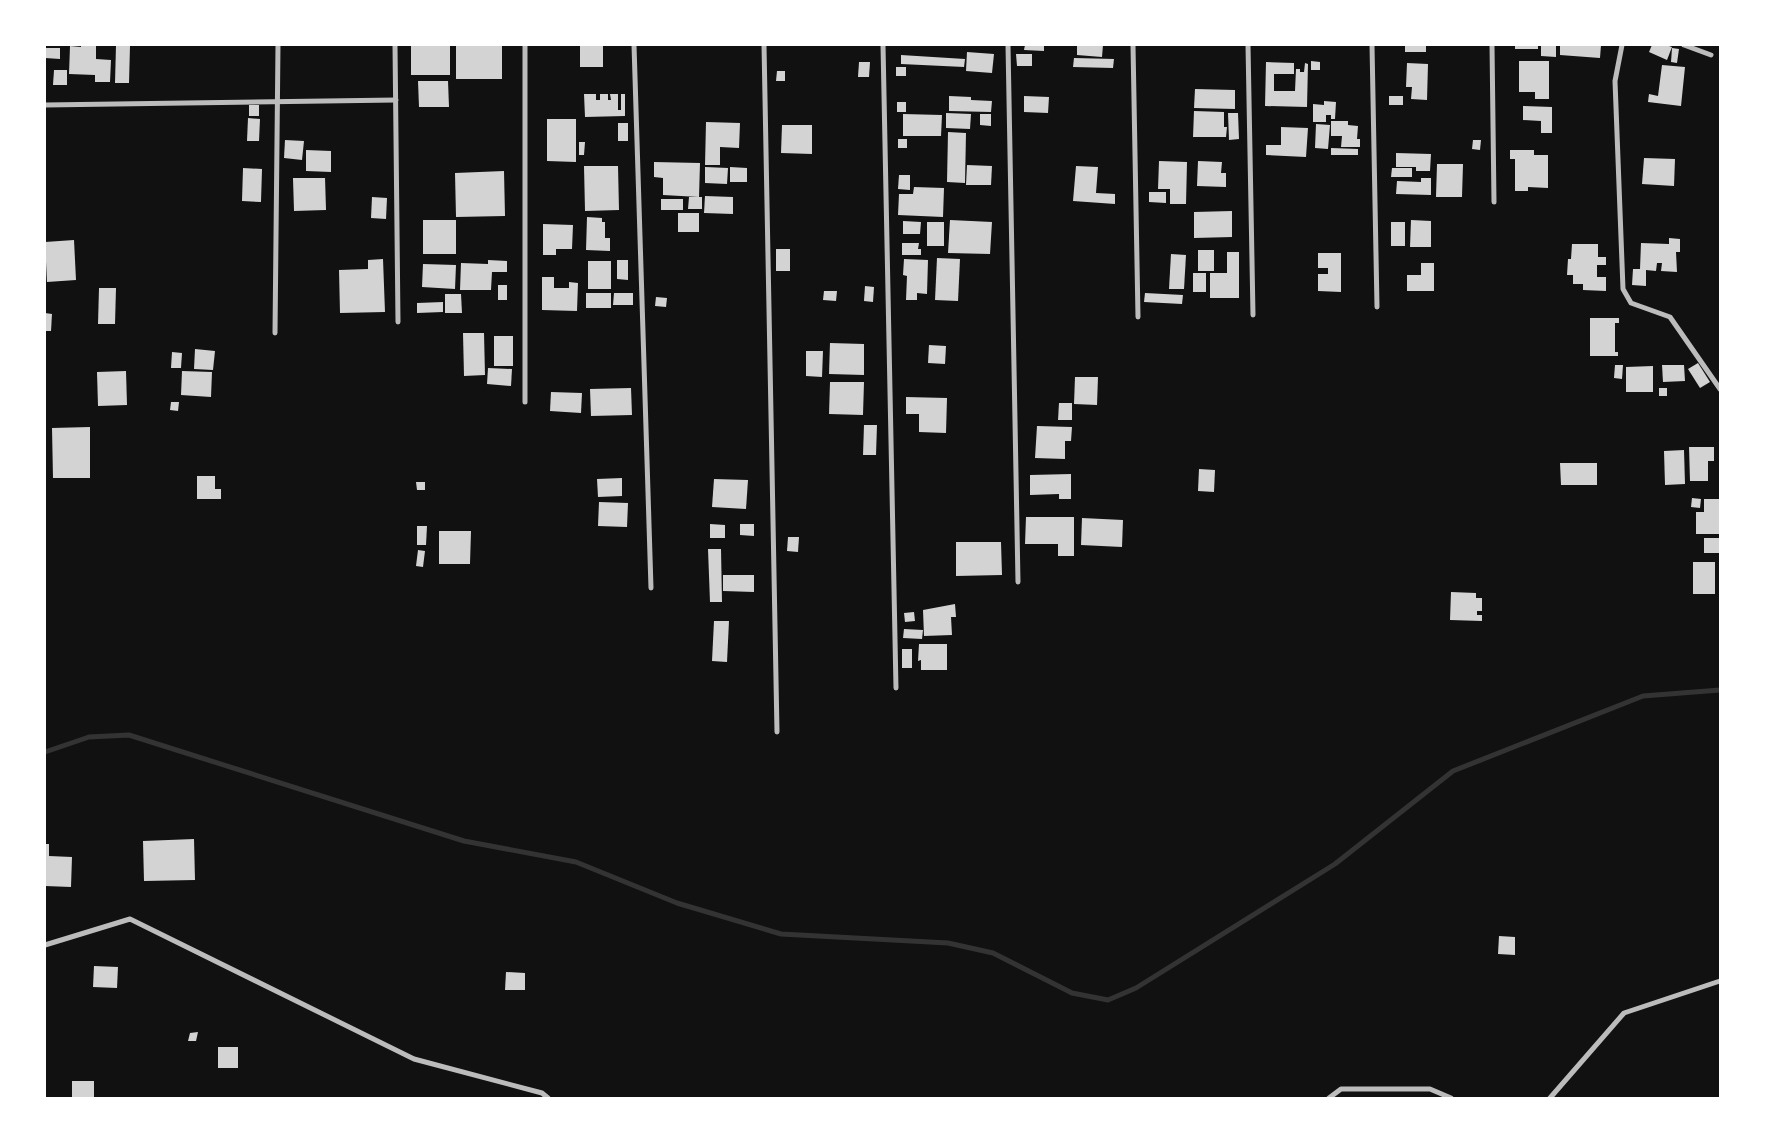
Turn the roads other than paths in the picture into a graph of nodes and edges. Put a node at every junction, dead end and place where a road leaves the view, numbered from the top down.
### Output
1 (278, 45) edge
2 (395, 45) edge
3 (525, 45) edge
4 (634, 45) edge
5 (764, 45) edge
6 (884, 45) edge
7 (1008, 45) edge
8 (1133, 45) edge
9 (1248, 45) edge
10 (1372, 45) edge
11 (1492, 45) edge
12 (1622, 45) edge
13 (1684, 45) edge
14 (1711, 55) dead end
15 (396, 100) junction
16 (278, 102) junction
17 (45, 105) edge
18 (1494, 202) dead end
19 (1377, 307) dead end
20 (1253, 315) dead end
21 (1138, 317) dead end
22 (398, 322) dead end
23 (275, 332) dead end
24 (1720, 389) edge
25 (525, 402) dead end
26 (1018, 582) dead end
27 (651, 588) dead end
28 (896, 688) dead end
29 (777, 732) dead end
30 (45, 945) edge
31 (1720, 981) edge
32 (548, 1098) edge
33 (1329, 1098) edge
34 (1451, 1098) edge
35 (1550, 1098) edge

1 - 16 street
2 - 15 street
3 - 25 street
4 - 27 street
5 - 29 street
6 - 28 street
7 - 26 street
8 - 21 street
9 - 20 street
10 - 19 street
11 - 18 street
12 - 24 street
13 - 14 street
15 - 16 street
15 - 22 street
16 - 17 street
16 - 23 street
30 - 32 street
31 - 35 street
33 - 34 street

